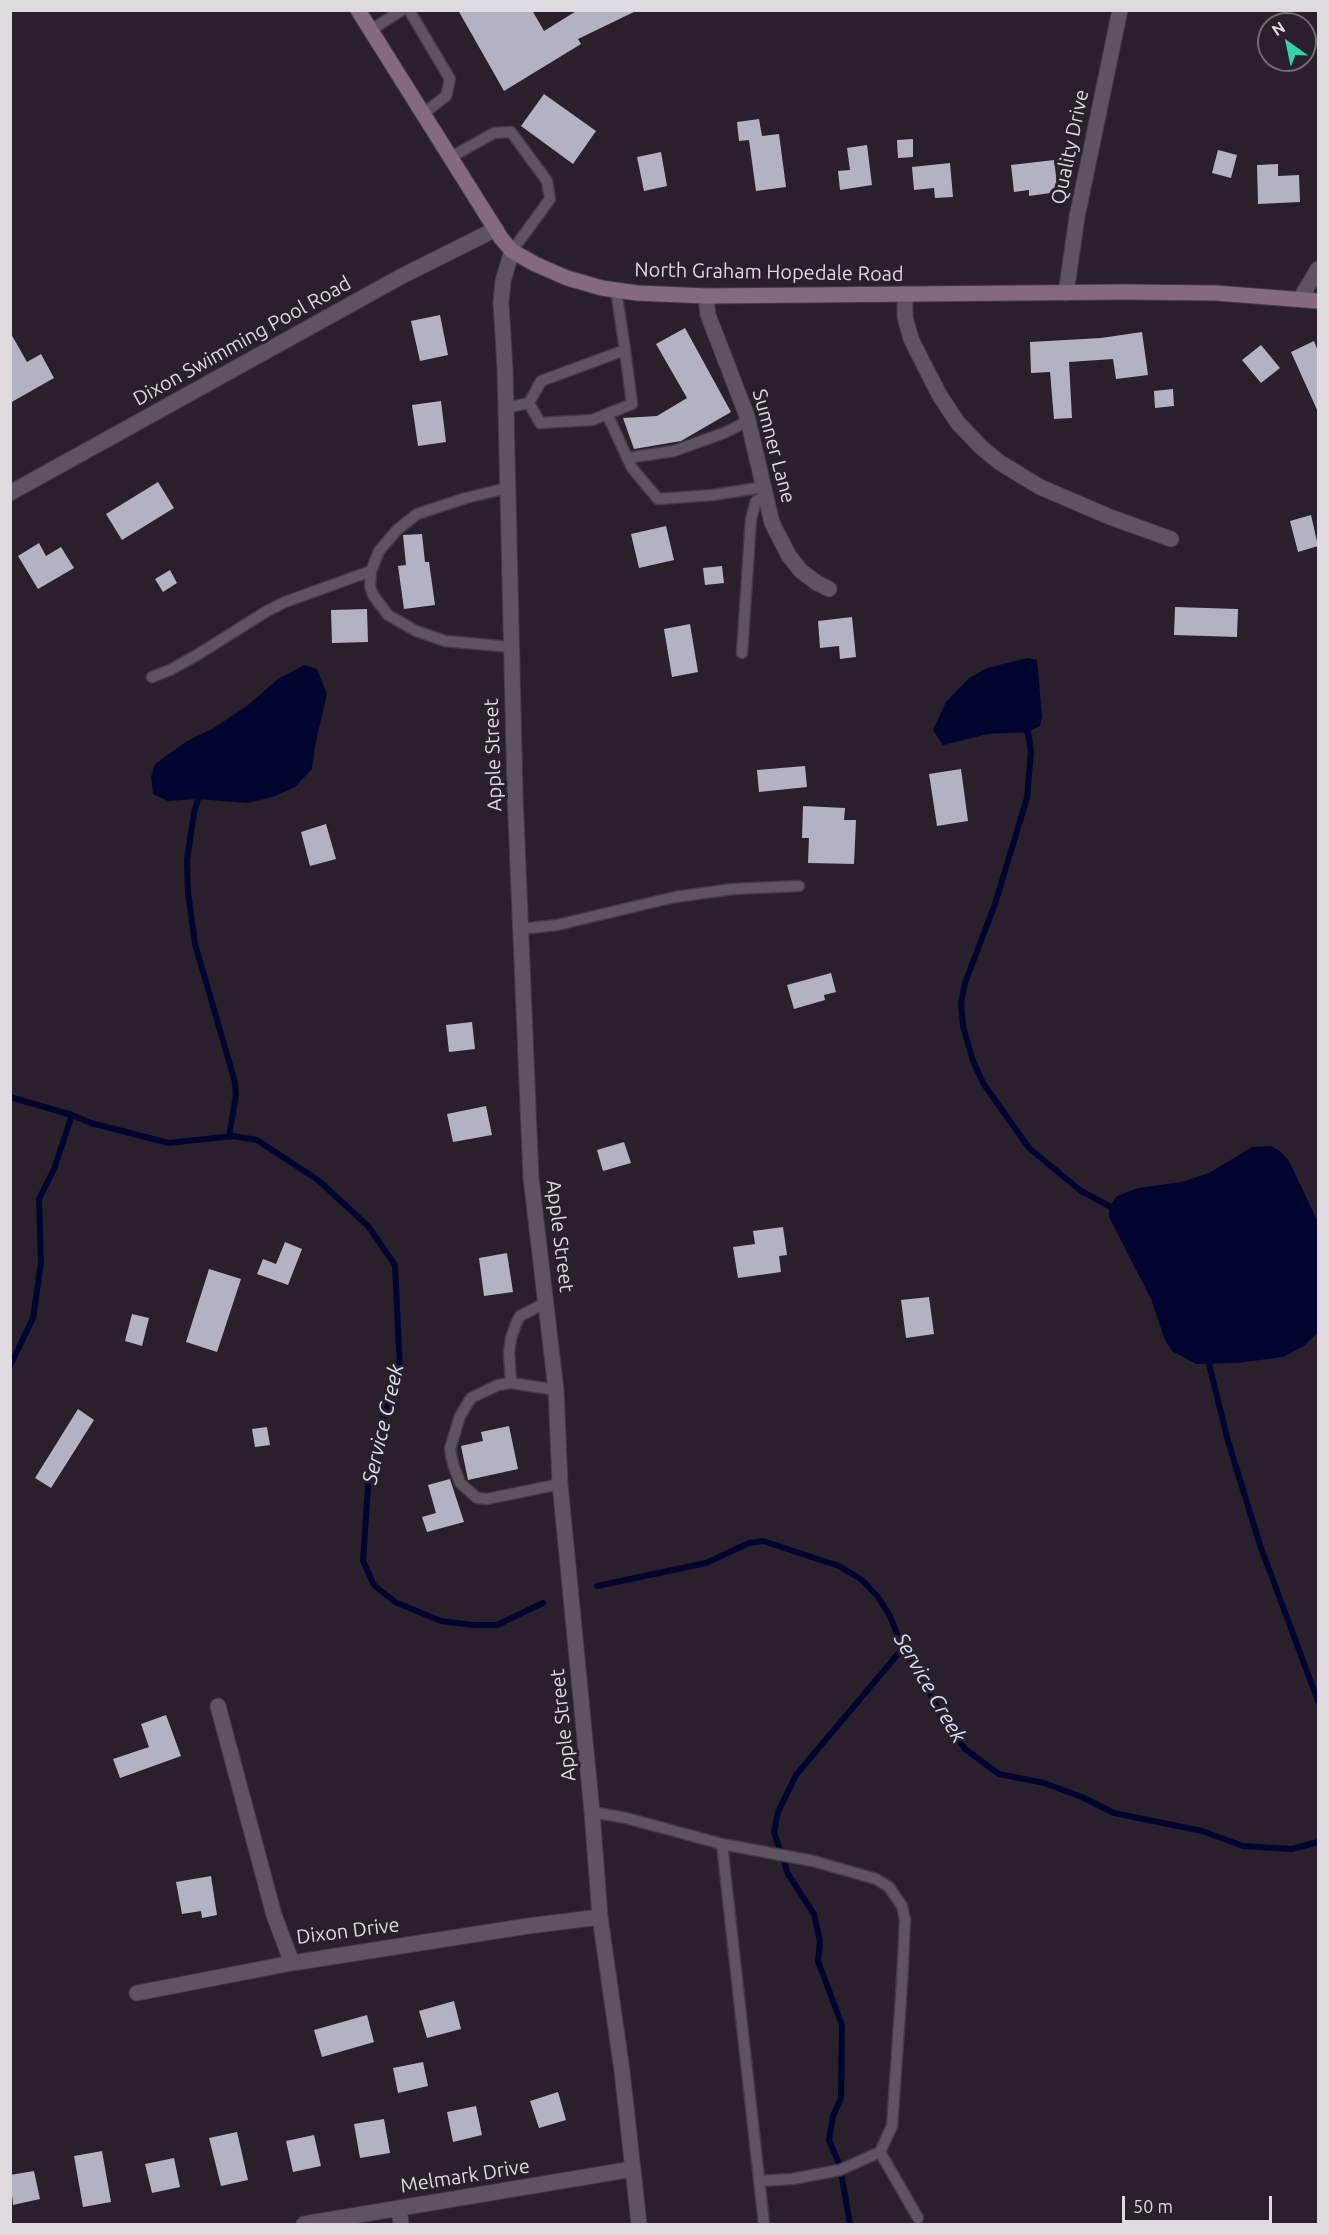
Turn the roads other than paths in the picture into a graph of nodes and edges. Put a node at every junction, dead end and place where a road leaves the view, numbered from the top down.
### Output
1 (358, 10) edge
2 (402, 10) edge
3 (409, 10) edge
4 (1120, 10) edge
5 (371, 30) junction
6 (423, 114) junction
7 (451, 157) junction
8 (495, 229) junction
9 (512, 251) junction
10 (1318, 269) edge
11 (616, 290) junction
12 (1066, 293) junction
13 (904, 294) junction
14 (706, 296) junction
15 (1300, 299) junction
16 (1318, 301) edge
17 (625, 351) junction
18 (529, 403) junction
19 (506, 408) junction
20 (607, 414) junction
21 (748, 421) junction
22 (627, 458) junction
23 (507, 488) junction
24 (765, 491) junction
25 (10, 494) edge
26 (1172, 540) dead end
27 (371, 571) junction
28 (829, 589) dead end
29 (511, 647) junction
30 (742, 654) dead end
31 (152, 677) dead end
32 (799, 886) dead end
33 (520, 929) junction
34 (547, 1302) junction
35 (511, 1383) junction
36 (556, 1390) junction
37 (560, 1484) junction
38 (218, 1706) dead end
39 (592, 1812) junction
40 (722, 1844) junction
41 (600, 1917) junction
42 (292, 1963) junction
43 (137, 1993) dead end
44 (880, 2152) junction
45 (633, 2169) junction
46 (759, 2181) junction
47 (399, 2208) junction
48 (918, 2218) dead end
49 (304, 2224) edge
50 (401, 2224) edge
51 (639, 2224) edge
52 (764, 2224) edge

1 - 5 street, North Graham Hopedale Road
2 - 5 lane
3 - 6 lane
4 - 12 street, Quality Drive
5 - 6 street, North Graham Hopedale Road
6 - 7 street, North Graham Hopedale Road
7 - 8 street, North Graham Hopedale Road
7 - 9 lane
8 - 9 street, North Graham Hopedale Road
8 - 25 street, Dixon Swimming Pool Road
9 - 11 street, North Graham Hopedale Road
9 - 19 street, Apple Street
10 - 15 street
11 - 14 street, North Graham Hopedale Road
11 - 17 lane
12 - 13 street, North Graham Hopedale Road
12 - 15 street, North Graham Hopedale Road
13 - 14 street, North Graham Hopedale Road
13 - 26 street
14 - 21 street, Sumner Lane
15 - 16 street, North Graham Hopedale Road
17 - 18 lane
17 - 20 lane
18 - 19 lane
18 - 20 lane
19 - 23 street, Apple Street
20 - 22 lane
21 - 22 lane
21 - 24 street, Sumner Lane
22 - 24 lane
23 - 27 lane
23 - 29 street, Apple Street
24 - 28 street, Sumner Lane
24 - 30 lane
27 - 29 lane
27 - 31 lane
29 - 33 street, Apple Street
32 - 33 lane
33 - 34 street, Apple Street
34 - 35 lane
34 - 36 street, Apple Street
35 - 36 lane
35 - 37 lane
36 - 37 street, Apple Street
37 - 39 street, Apple Street
38 - 42 street, Dixon Drive
39 - 40 lane
39 - 41 street, Apple Street
40 - 44 lane
40 - 46 lane
41 - 42 street, Dixon Drive
41 - 45 street, Apple Street
42 - 43 street
44 - 46 lane
44 - 48 lane
45 - 47 street, Melmark Drive
45 - 51 street, Apple Street
46 - 52 lane
47 - 49 street, Melmark Drive
47 - 50 street

